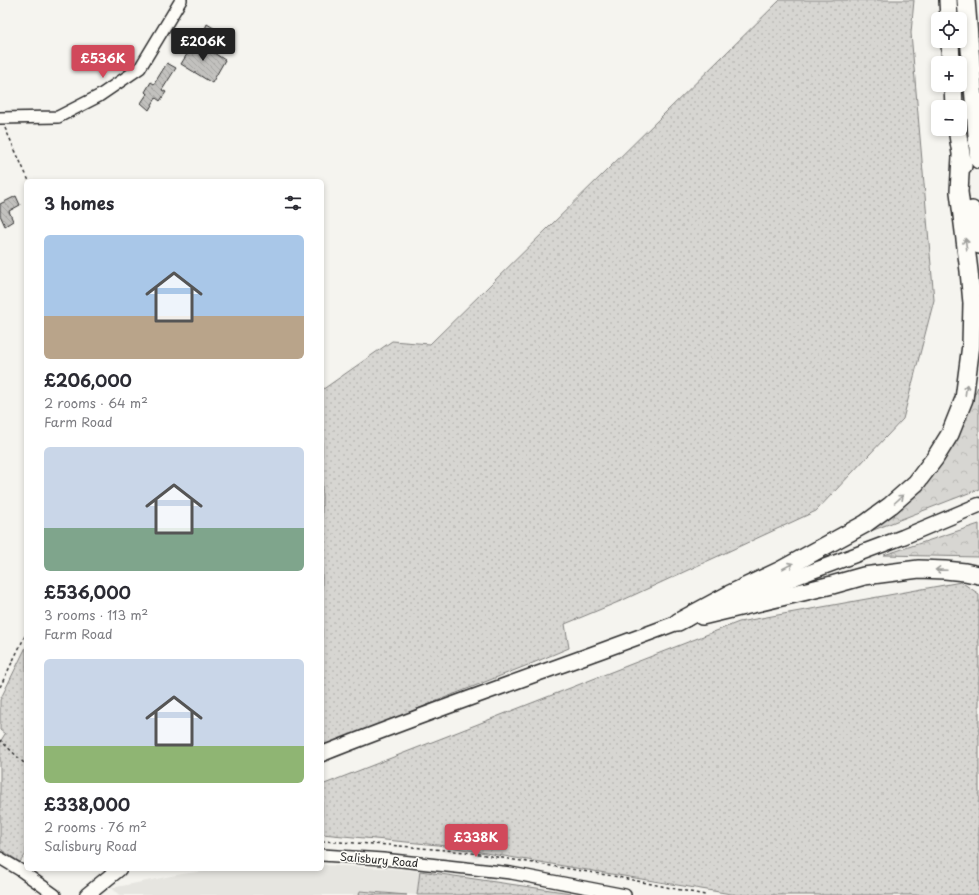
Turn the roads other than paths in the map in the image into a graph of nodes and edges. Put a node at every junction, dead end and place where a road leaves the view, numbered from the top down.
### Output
1 (181, 0) edge
2 (948, 0) edge
3 (967, 0) edge
4 (948, 12) edge
5 (979, 50) edge
6 (0, 118) edge
7 (958, 136) edge
8 (961, 156) junction
9 (979, 160) edge
10 (979, 245) edge
11 (979, 505) edge
12 (979, 575) edge
13 (678, 622) junction
14 (324, 753) edge
15 (324, 855) edge
16 (0, 858) edge
17 (117, 871) edge
18 (55, 895) edge
19 (87, 895) edge
20 (625, 895) edge

1 - 6 street
2 - 4 highway
3 - 5 highway
3 - 9 highway
7 - 8 highway
8 - 10 highway
13 -> 8 highway
11 - 13 main road
12 -> 13 highway
13 - 14 main road
15 - 20 street, Salisbury Road
16 - 18 street
17 - 19 main road

